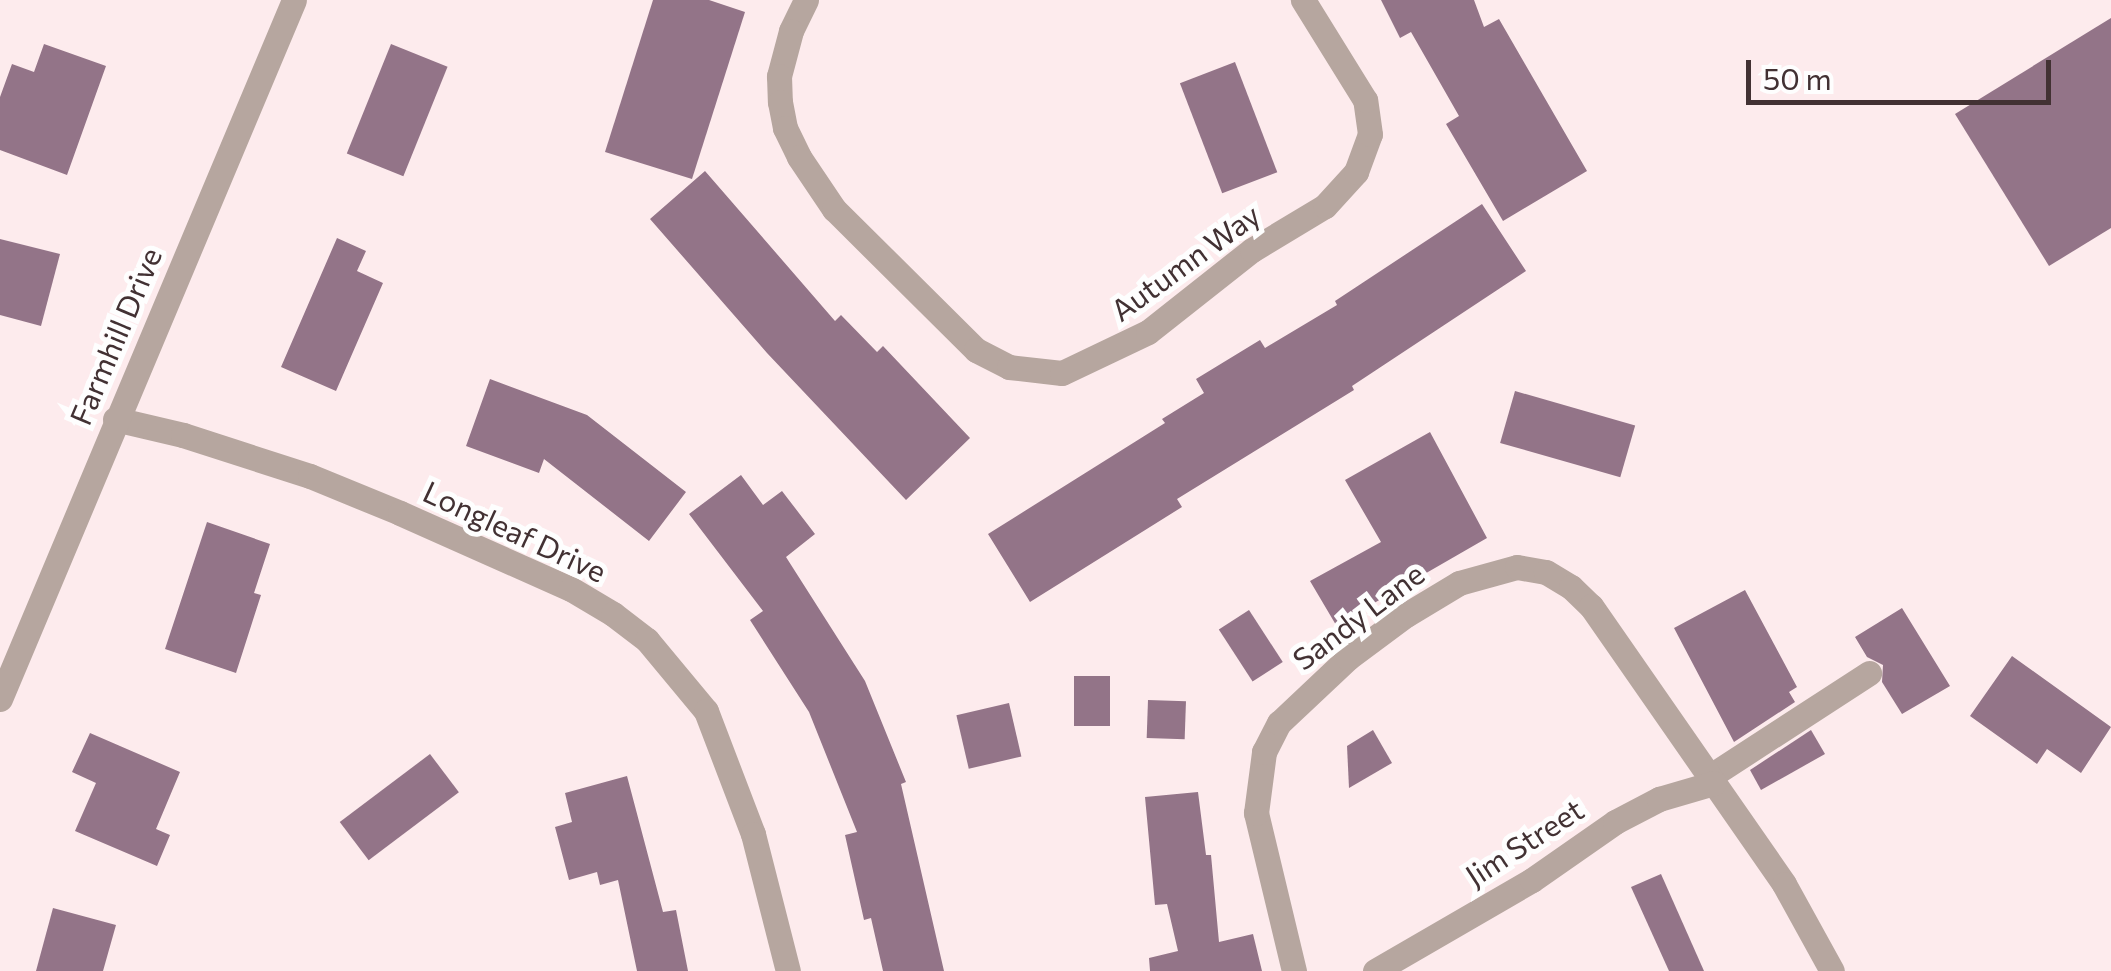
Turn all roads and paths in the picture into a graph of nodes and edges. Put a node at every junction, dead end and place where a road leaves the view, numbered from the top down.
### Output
1 (294, 0) edge
2 (806, 0) edge
3 (1303, 0) edge
4 (114, 418) junction
5 (1869, 673) dead end
6 (0, 699) edge
7 (1712, 780) junction
8 (788, 971) edge
9 (1294, 971) edge
10 (1376, 971) edge
11 (1832, 971) edge

1 - 4 street, Farmhill Drive
2 - 3 street, Autumn Way
4 - 6 street, Farmhill Drive
4 - 8 street, Longleaf Drive
5 - 7 street, Jim Street
7 - 9 street, Sandy Lane
7 - 10 street, Jim Street
7 - 11 street, Sandy Lane

